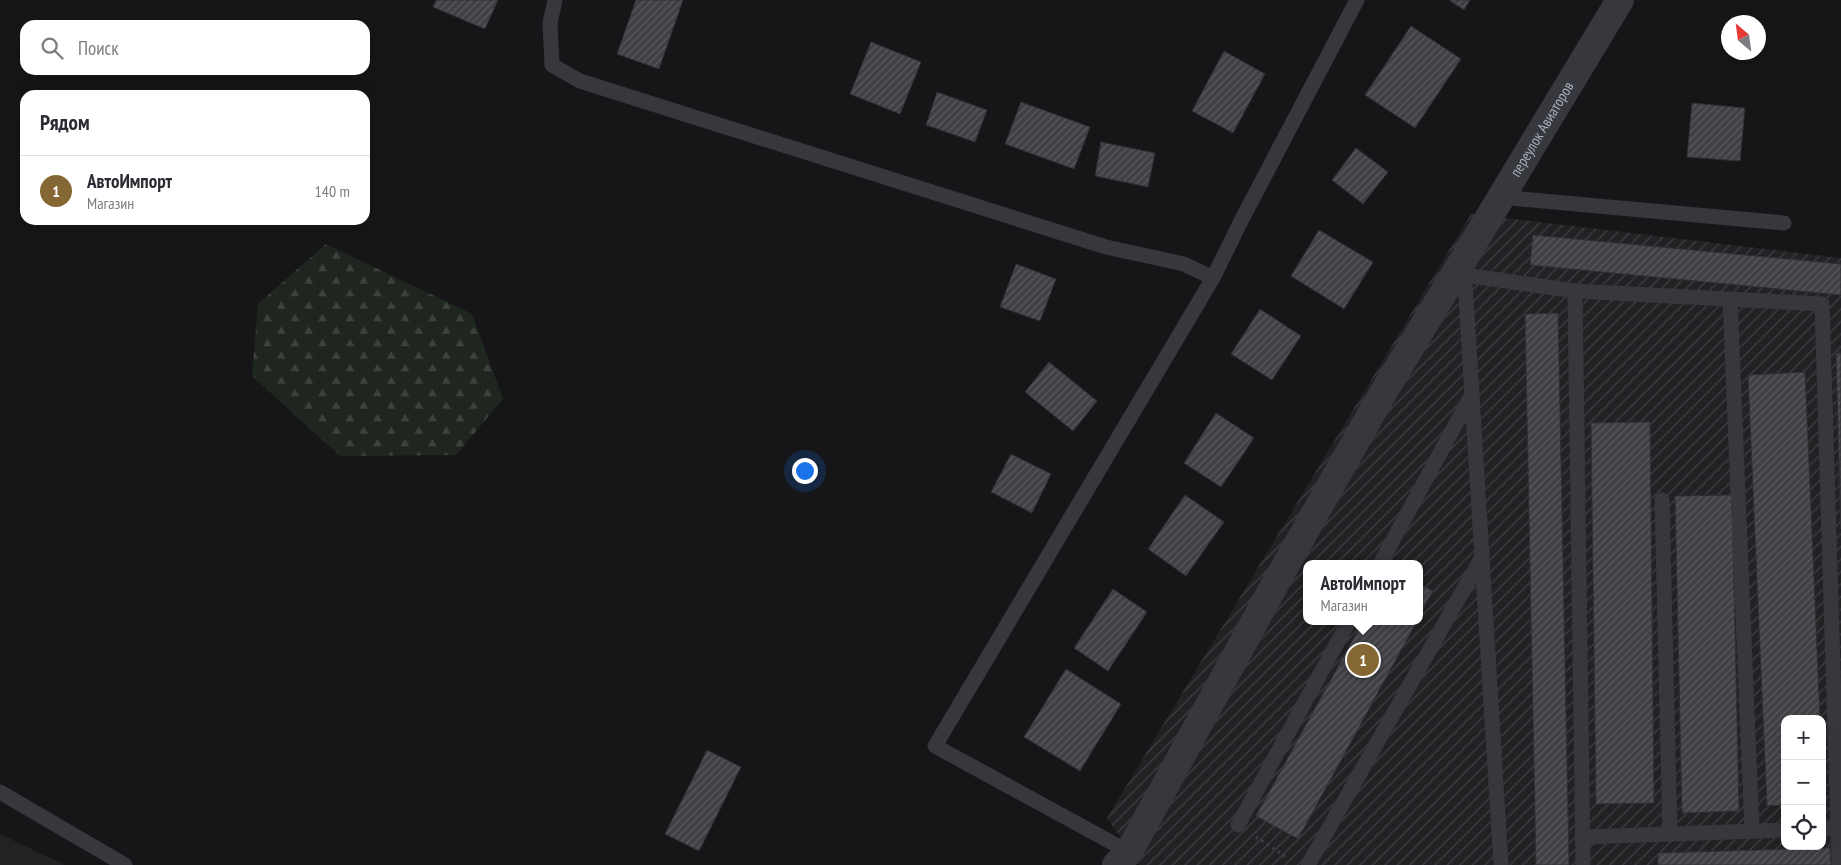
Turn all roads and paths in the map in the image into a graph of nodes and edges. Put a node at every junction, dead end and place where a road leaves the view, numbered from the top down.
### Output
1 (555, 0) edge
2 (1357, 0) edge
3 (1620, 0) edge
4 (1500, 197) junction
5 (1784, 223) dead end
6 (1464, 266) junction
7 (1213, 278) junction
8 (1575, 291) junction
9 (1730, 299) junction
10 (1472, 394) junction
11 (1662, 500) dead end
12 (1482, 557) junction
13 (1382, 560) edge
14 (1347, 625) edge
15 (0, 792) edge
16 (1238, 825) joint
17 (1838, 828) junction
18 (1826, 829) edge
19 (1781, 830) edge
20 (1752, 831) junction
21 (1670, 834) junction
22 (1582, 837) junction
23 (1292, 860) dead end
24 (1125, 861) edge
25 (125, 865) edge
26 (1308, 865) edge
27 (1501, 865) edge
28 (1583, 865) edge
29 (1839, 865) edge

1 - 7 lane
2 - 7 lane
3 - 4 street, переулок Авиаторов
4 - 5 lane
4 - 6 street, переулок Авиаторов
6 - 8 lane
6 - 10 lane
6 - 24 street, переулок Авиаторов
7 - 24 lane
8 - 9 lane
8 - 22 lane
9 - 17 lane
9 - 20 lane
10 - 12 lane
10 - 13 lane
11 - 21 lane
12 - 26 lane
12 - 27 lane
14 - 16 lane
15 - 25 lane
16 - 23 path
17 - 18 lane
17 - 29 lane
19 - 20 lane
20 - 21 lane
21 - 22 lane
22 - 28 lane

